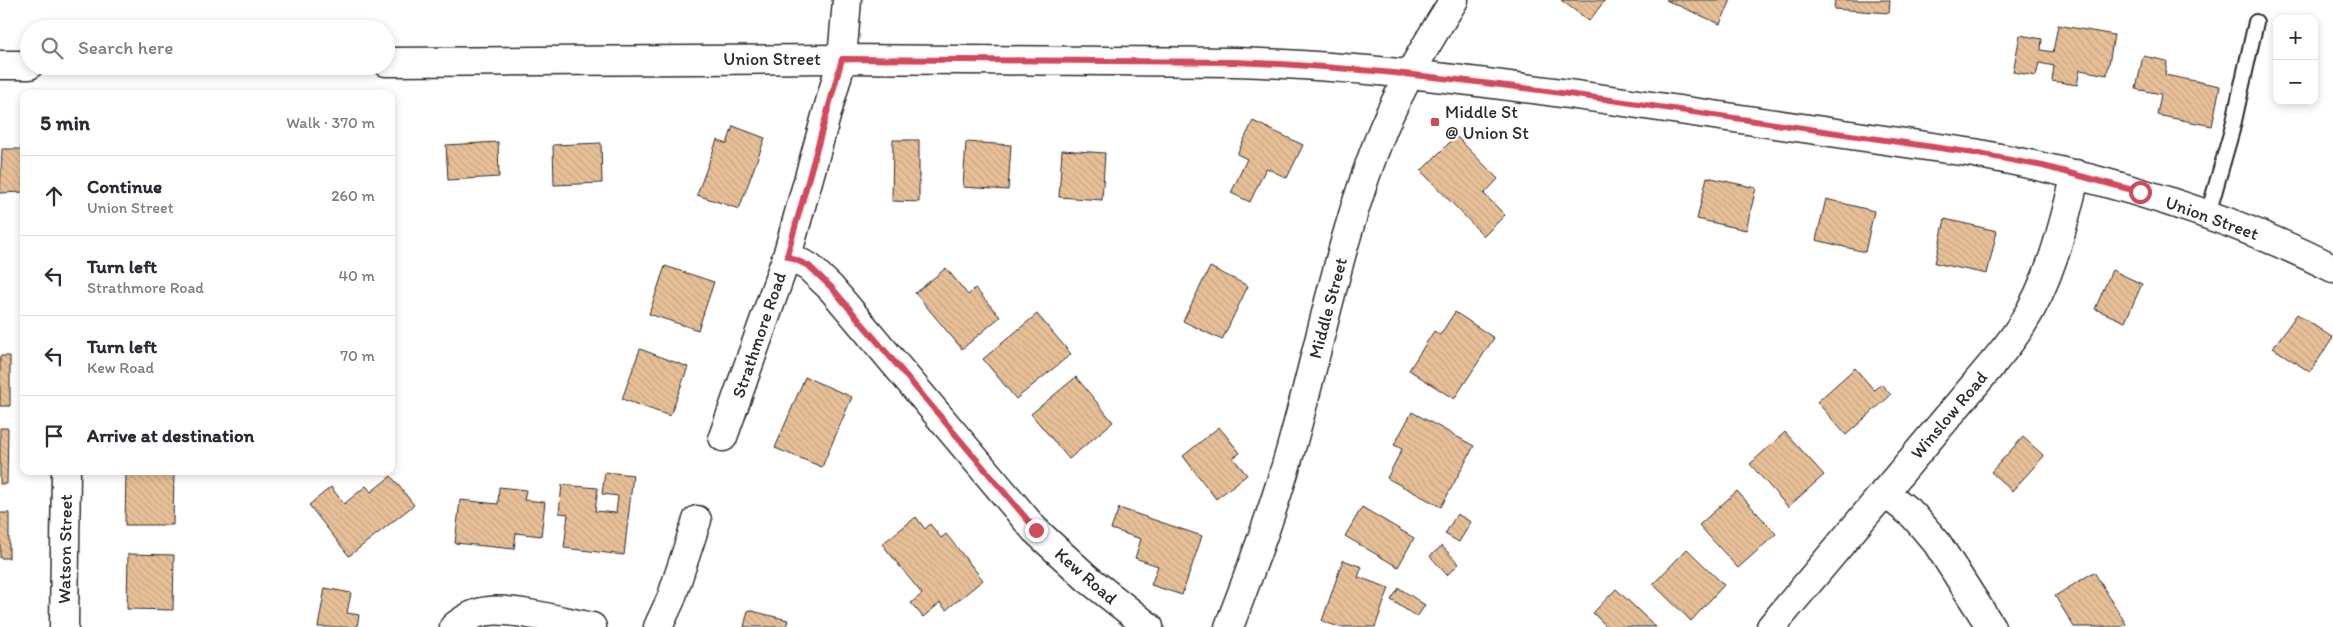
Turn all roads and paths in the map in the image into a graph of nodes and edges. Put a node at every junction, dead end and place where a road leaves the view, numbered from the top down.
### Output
1 (848, 0) edge
2 (1454, 0) edge
3 (2256, 22) dead end
4 (842, 59) junction
5 (395, 62) edge
6 (0, 65) edge
7 (20, 65) edge
8 (1410, 74) junction
9 (2076, 174) junction
10 (2208, 214) junction
11 (787, 256) junction
12 (2333, 268) edge
13 (723, 437) dead end
14 (66, 475) edge
15 (1884, 492) junction
16 (697, 520) dead end
17 (64, 627) edge
18 (454, 627) edge
19 (592, 627) edge
20 (658, 627) edge
21 (1149, 627) edge
22 (1229, 627) edge
23 (1770, 627) edge
24 (1991, 627) edge

1 - 4 street, Strathmore Road
2 - 8 street, Middle Street
3 - 10 lane
4 - 5 street, Union Street
4 - 8 street, Union Street
4 - 11 street, Strathmore Road
6 - 7 street
8 - 9 street, Union Street
8 - 22 street, Middle Street
9 - 10 street, Union Street
9 - 15 street, Winslow Road
10 - 12 street, Union Street
11 - 13 street, Strathmore Road
11 - 21 street, Kew Road
14 - 17 street, Watson Street
15 - 23 street, Winslow Road
15 - 24 street
16 - 20 street
18 - 19 street

